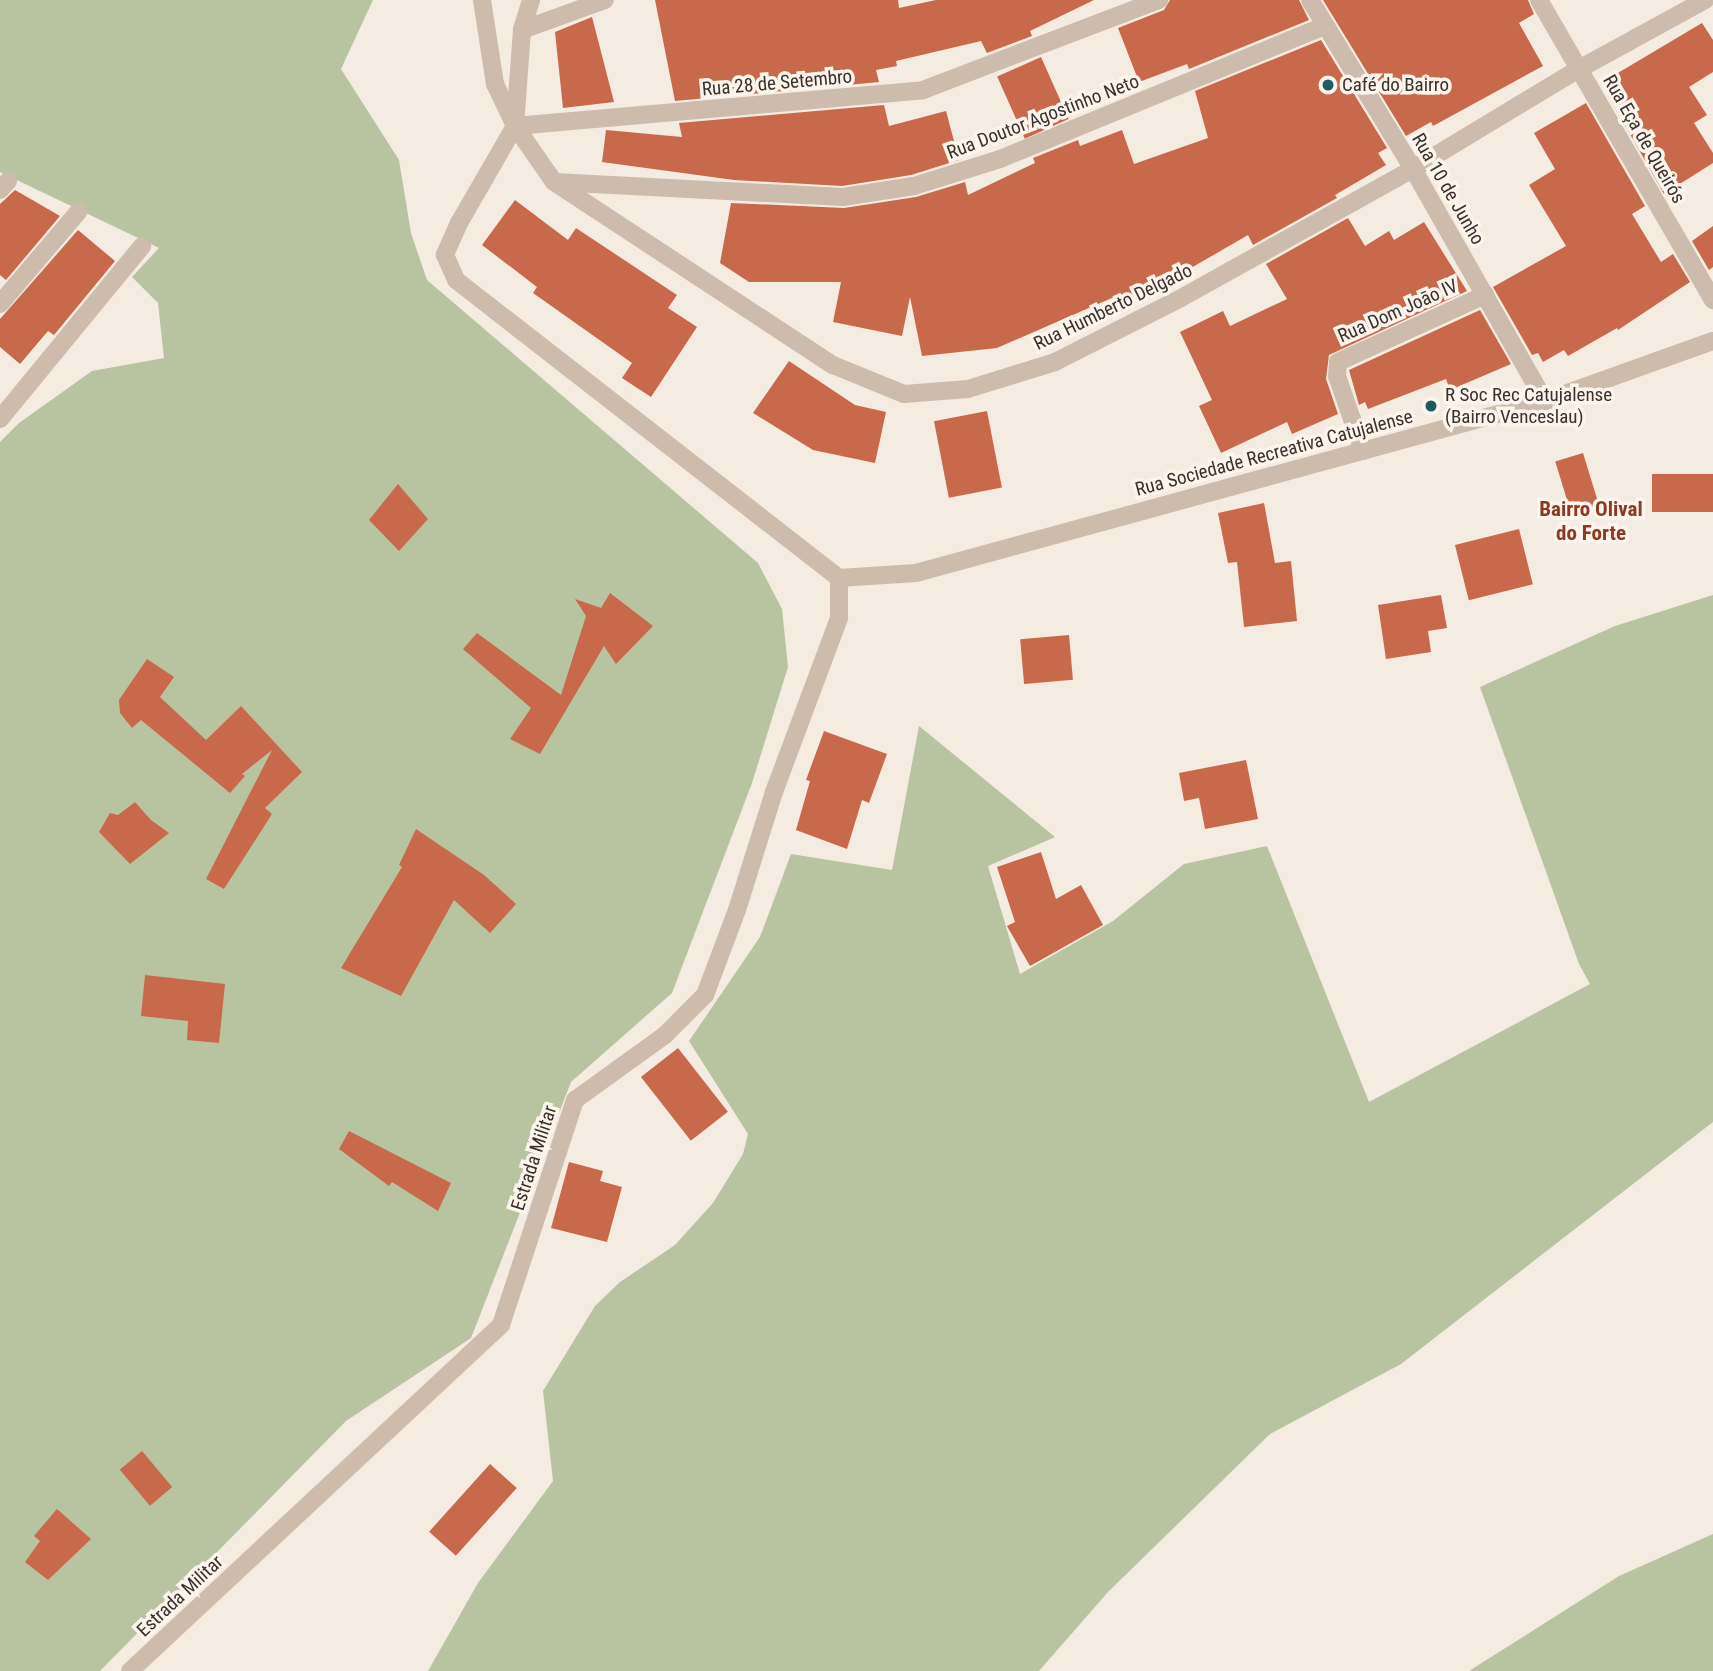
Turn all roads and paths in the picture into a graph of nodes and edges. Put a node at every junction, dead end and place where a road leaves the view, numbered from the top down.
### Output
1 (482, 0) edge
2 (531, 0) edge
3 (605, 0) edge
4 (1159, 0) edge
5 (1310, 0) edge
6 (1539, 0) edge
7 (1705, 0) edge
8 (1325, 26) junction
9 (522, 30) junction
10 (1579, 69) junction
11 (515, 126) junction
12 (1413, 169) junction
13 (554, 182) junction
14 (78, 212) dead end
15 (142, 246) dead end
16 (1485, 295) junction
17 (1713, 300) edge
18 (0, 304) edge
19 (1713, 341) edge
20 (1545, 401) junction
21 (0, 419) edge
22 (1363, 451) junction
23 (839, 578) junction
24 (130, 1671) edge

1 - 11 street
2 - 9 street
3 - 9 street
4 - 11 street, Rua 28 de Setembro
5 - 8 street, Rua 10 de Junho
6 - 10 street, Rua Eça de Queirós
7 - 10 street, Rua Humberto Delgado
8 - 12 street, Rua 10 de Junho
8 - 13 street, Rua Doutor Agostinho Neto
9 - 11 street
10 - 12 street, Rua Humberto Delgado
10 - 17 street, Rua Eça de Queirós
11 - 13 street, Rua Humberto Delgado
11 - 23 street
12 - 13 street, Rua Humberto Delgado
12 - 16 street, Rua 10 de Junho
14 - 18 street
15 - 21 street
16 - 20 street, Rua 10 de Junho
16 - 22 street, Rua Dom Joāo IV
19 - 20 street, Rua Sociedade Recreativa Catujalense
20 - 22 street, Rua Sociedade Recreativa Catujalense
22 - 23 street, Rua Sociedade Recreativa Catujalense
23 - 24 street, Estrada Militar

